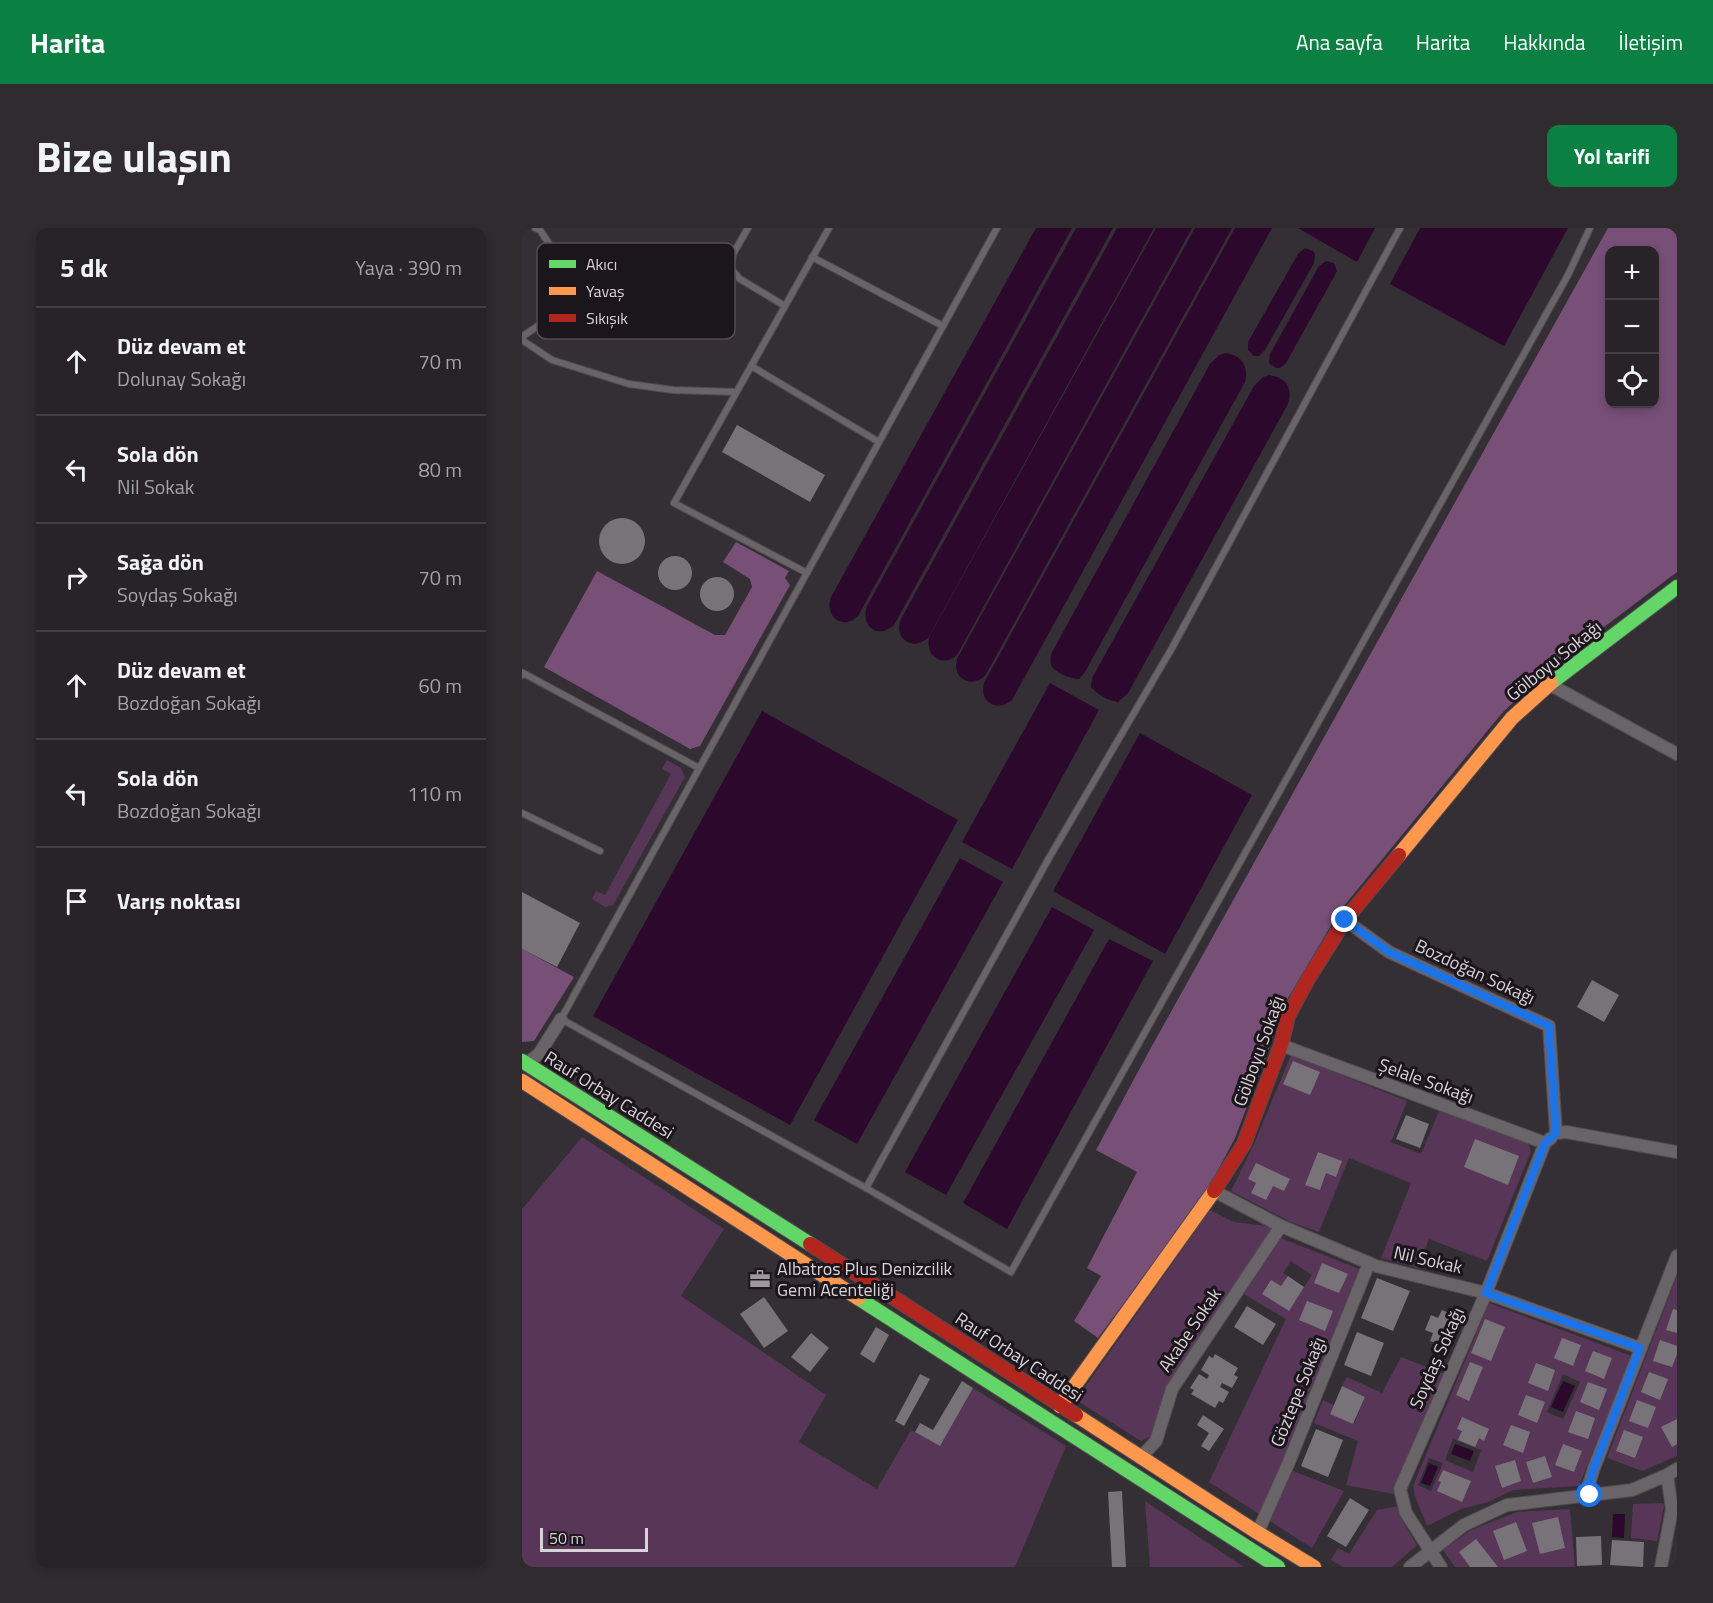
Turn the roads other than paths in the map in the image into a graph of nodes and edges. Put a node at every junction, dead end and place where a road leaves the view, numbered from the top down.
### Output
1 (535, 228) edge
2 (748, 228) edge
3 (829, 228) edge
4 (997, 228) edge
5 (1400, 228) edge
6 (1590, 228) edge
7 (549, 243) edge
8 (735, 251) edge
9 (813, 257) junction
10 (735, 273) edge
11 (785, 306) junction
12 (943, 326) junction
13 (537, 327) edge
14 (522, 338) edge
15 (751, 366) junction
16 (736, 392) junction
17 (879, 442) junction
18 (807, 573) junction
19 (1677, 587) edge
20 (522, 675) edge
21 (1549, 684) junction
22 (1677, 754) edge
23 (699, 768) junction
24 (522, 813) edge
25 (600, 851) dead end
26 (1345, 920) junction
27 (561, 1019) junction
28 (1281, 1045) junction
29 (523, 1065) edge
30 (522, 1081) edge
31 (1556, 1133) junction
32 (1545, 1143) junction
33 (1677, 1152) edge
34 (866, 1188) junction
35 (1214, 1191) junction
36 (1281, 1226) junction
37 (1677, 1256) edge
38 (1369, 1263) junction
39 (1486, 1293) junction
40 (1640, 1348) junction
41 (1060, 1406) junction
42 (1141, 1457) junction
43 (1672, 1472) edge
44 (1590, 1495) junction
45 (1255, 1531) junction
46 (1429, 1551) junction
47 (1278, 1567) edge
48 (1314, 1567) edge
49 (1410, 1567) edge
50 (1441, 1567) edge
51 (1661, 1567) edge

1 - 7 lane
2 - 8 lane
3 - 9 lane
4 - 12 lane
5 - 34 lane
6 - 34 lane
9 - 11 lane
9 - 12 lane
10 - 11 lane
11 - 15 lane
12 - 17 lane
13 - 14 lane
14 - 16 lane
15 - 16 lane
15 - 17 lane
16 - 18 lane
17 - 18 lane
18 - 23 lane
19 - 21 main road, Gölboyu Sokağı
20 - 23 lane
21 - 22 street
21 - 26 main road, Gölboyu Sokağı
23 - 27 lane
24 - 25 lane
26 - 28 main road, Gölboyu Sokağı
26 - 31 street, Bozdoğan Sokağı
27 - 29 street
27 - 34 lane
28 - 32 street, Şelale Sokağı
28 - 35 main road, Gölboyu Sokağı
29 - 41 main road, Rauf Orbay Caddesi
30 - 47 main road, Rauf Orbay Caddesi
31 - 32 street
31 - 33 street
32 - 39 street, Soydaş Sokağı
35 - 36 street, Nil Sokak
35 - 41 main road, Gölboyu Sokağı
36 - 38 street, Nil Sokak
36 - 42 street, Akabe Sokak
37 - 40 street
38 - 39 street, Nil Sokak
38 - 45 street, Göztepe Sokağı
39 - 40 street, Nil Sokak
39 - 46 street, Soydaş Sokağı
40 - 44 street
41 - 42 main road, Rauf Orbay Caddesi
42 - 45 main road, Rauf Orbay Caddesi
43 - 44 street
43 - 51 street
44 - 46 street
45 - 48 main road, Rauf Orbay Caddesi
46 - 49 street
46 - 50 street, Soydaş Sokağı

